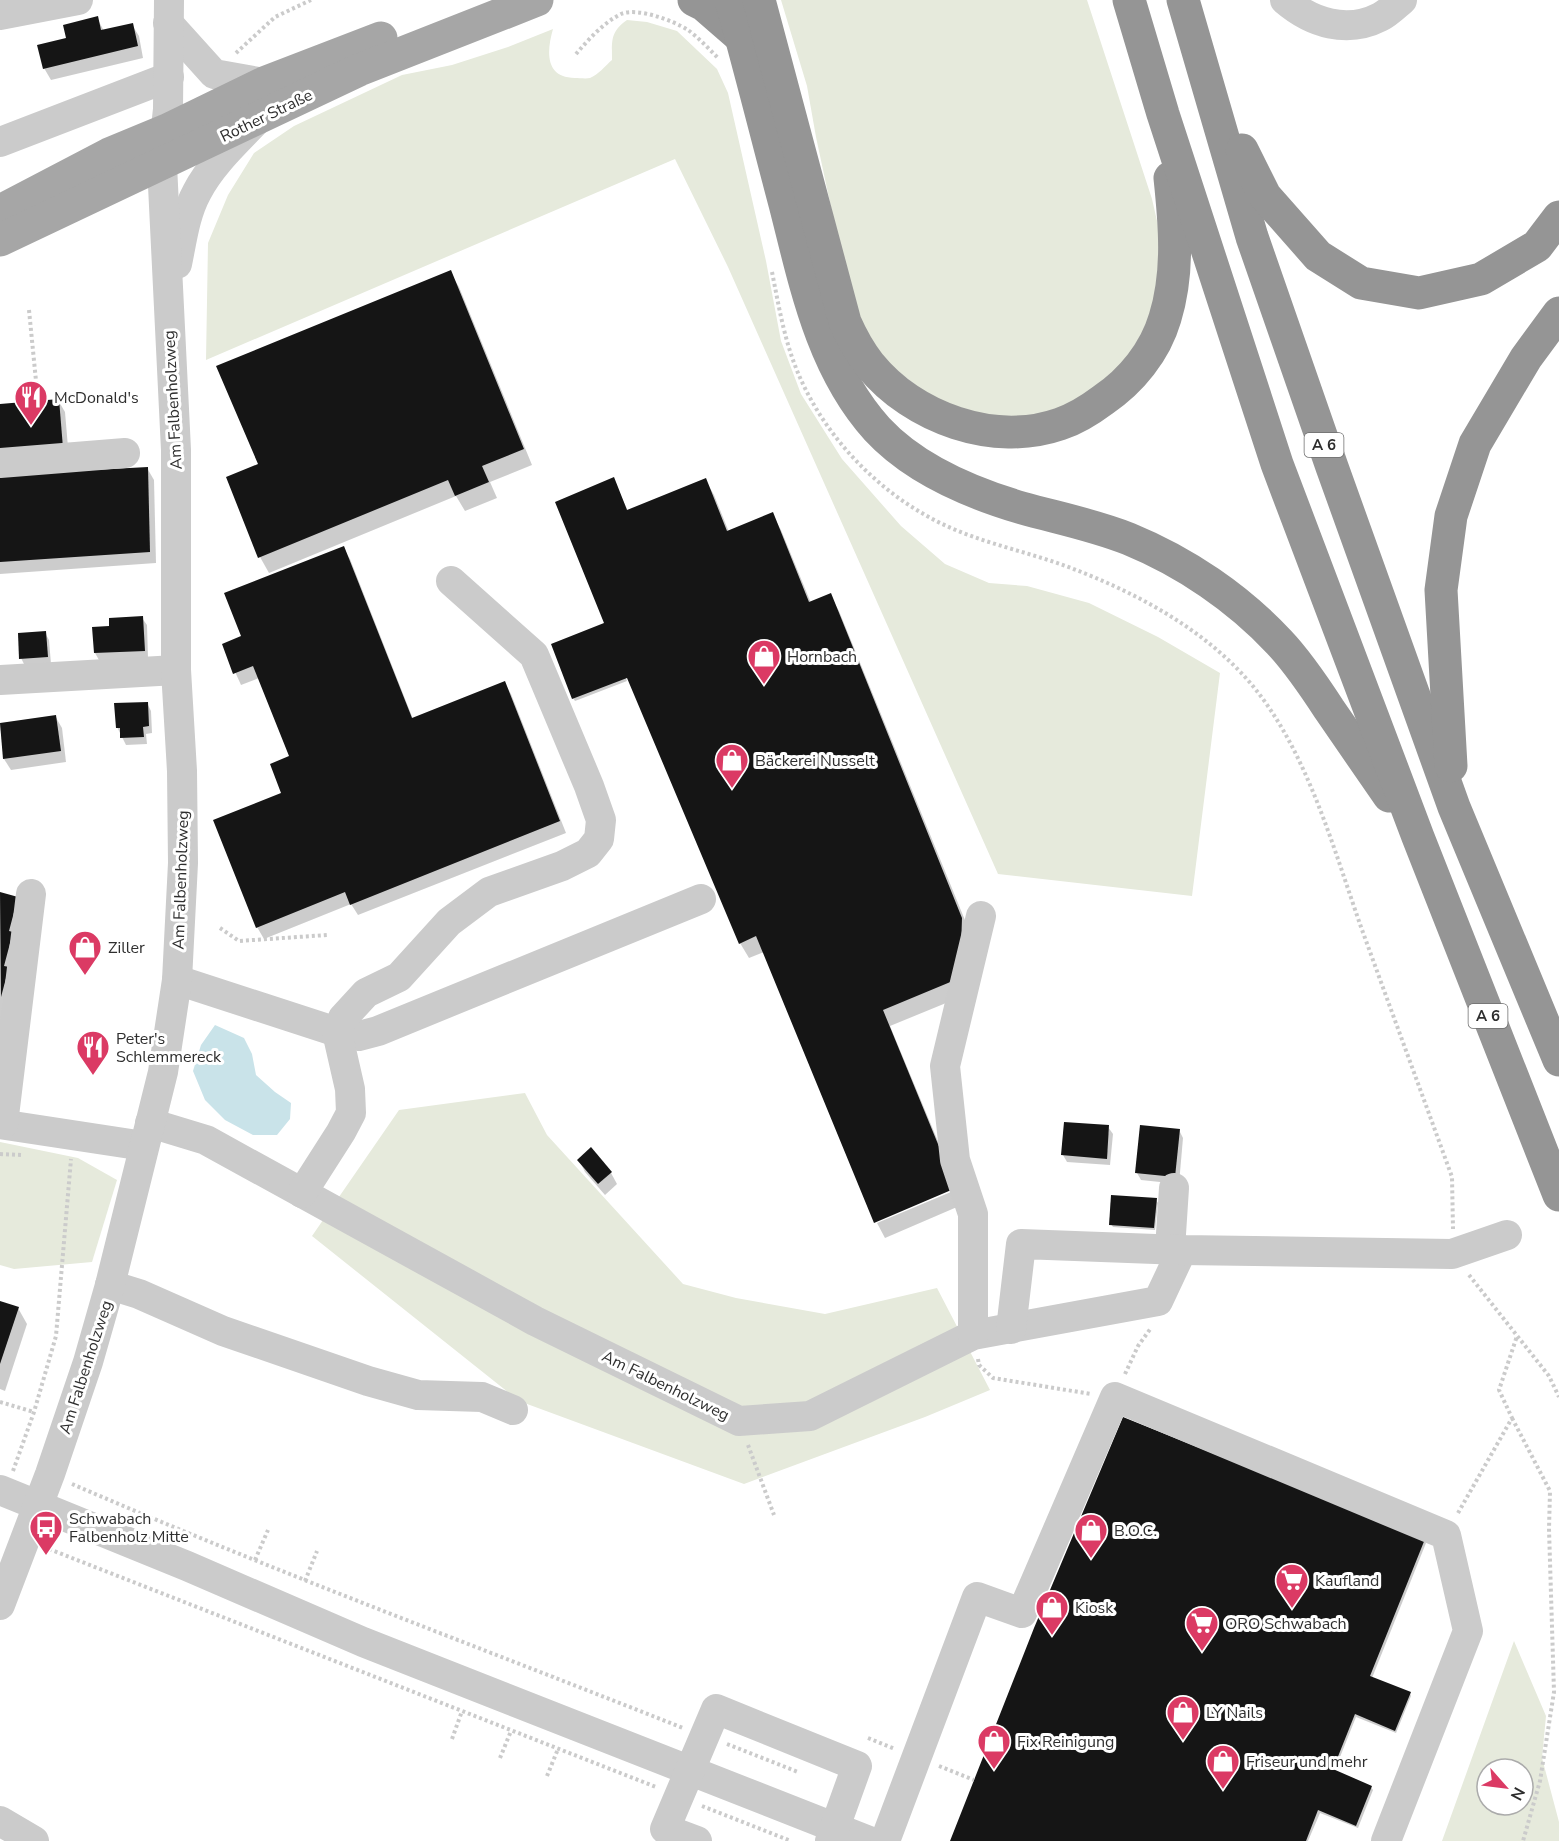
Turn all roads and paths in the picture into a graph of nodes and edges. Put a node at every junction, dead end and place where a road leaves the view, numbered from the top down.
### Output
1 (78, 0) edge
2 (478, 0) edge
3 (537, 0) edge
4 (694, 0) edge
5 (1129, 0) edge
6 (1183, 0) edge
7 (1285, 0) edge
8 (1402, 0) edge
9 (753, 1) edge
10 (168, 12) edge
11 (0, 15) edge
12 (742, 38) junction
13 (576, 54) dead end
14 (723, 68) dead end
15 (169, 78) junction
16 (1206, 78) junction
17 (264, 83) junction
18 (1163, 114) junction
19 (258, 118) junction
20 (167, 130) junction
21 (0, 142) edge
22 (162, 165) junction
23 (0, 211) edge
24 (1559, 217) edge
25 (0, 240) edge
26 (772, 270) dead end
27 (29, 310) dead end
28 (1559, 313) edge
29 (168, 314) junction
30 (37, 391) dead end
31 (125, 453) dead end
32 (0, 463) edge
33 (451, 581) dead end
34 (176, 670) junction
35 (0, 680) edge
36 (1454, 807) junction
37 (1418, 837) junction
38 (31, 894) dead end
39 (701, 899) dead end
40 (981, 916) dead end
41 (220, 928) dead end
42 (327, 935) dead end
43 (177, 980) junction
44 (337, 1032) junction
45 (1559, 1060) edge
46 (2, 1124) edge
47 (147, 1135) junction
48 (71, 1159) dead end
49 (1174, 1188) dead end
50 (302, 1193) junction
51 (1559, 1195) edge
52 (1507, 1235) dead end
53 (1176, 1249) junction
54 (1452, 1254) junction
55 (110, 1286) junction
56 (1158, 1301) junction
57 (1011, 1329) junction
58 (973, 1335) junction
59 (1518, 1336) junction
60 (1115, 1397) junction
61 (1559, 1397) edge
62 (0, 1402) edge
63 (513, 1410) dead end
64 (34, 1412) junction
65 (1512, 1418) junction
66 (739, 1421) junction
67 (50, 1474) junction
68 (2, 1491) edge
69 (39, 1506) junction
70 (774, 1515) dead end
71 (268, 1530) dead end
72 (1446, 1535) junction
73 (26, 1540) junction
74 (317, 1551) dead end
75 (255, 1560) junction
76 (305, 1581) junction
77 (0, 1605) edge
78 (462, 1711) junction
79 (511, 1730) junction
80 (705, 1736) junction
81 (452, 1739) dead end
82 (558, 1749) junction
83 (500, 1758) dead end
84 (808, 1760) junction
85 (547, 1776) dead end
86 (684, 1784) junction
87 (0, 1821) edge
88 (832, 1834) edge
89 (34, 1841) edge
90 (697, 1841) edge
91 (791, 1841) edge
92 (869, 1841) edge
93 (885, 1841) edge
94 (1386, 1841) edge
95 (1523, 1841) edge

1 - 11 street
2 - 17 main road, Rother Straße
3 - 19 main road, Rother Straße
4 - 12 highway
5 - 18 highway, A 6
6 - 16 highway, A 6
7 - 8 street
9 - 12 highway
9 - 18 highway
10 - 15 street, Am Falbenholzweg
10 - 17 street
12 - 37 highway
13 - 14 path
15 - 20 street, Am Falbenholzweg
15 - 21 street
16 - 24 highway
16 - 36 highway, A 6
17 - 20 main road, Rother Straße
18 - 37 highway, A 6
19 - 22 main road, Rother Straße
19 - 29 street
20 - 22 street, Am Falbenholzweg
20 - 23 main road, Rother Straße
22 - 25 main road, Rother Straße
22 - 29 street, Am Falbenholzweg
26 - 54 path
27 - 30 path
28 - 36 highway
29 - 34 street, Am Falbenholzweg
31 - 32 street
33 - 44 street
34 - 35 street
34 - 43 street, Am Falbenholzweg
36 - 45 highway, A 6
37 - 51 highway, A 6
38 - 46 street
39 - 44 street
40 - 58 street
41 - 42 path
43 - 44 street
43 - 47 street, Am Falbenholzweg
44 - 50 street
46 - 47 street
47 - 50 street, Am Falbenholzweg
47 - 55 street, Am Falbenholzweg
48 - 64 path
49 - 53 street
50 - 66 street, Am Falbenholzweg
52 - 54 street
53 - 54 street
53 - 56 street
53 - 57 street
54 - 59 path
55 - 63 street
55 - 67 street, Am Falbenholzweg
56 - 57 street, Am Falbenholzweg
56 - 60 path
57 - 58 street, Am Falbenholzweg
58 - 60 path
58 - 66 street, Am Falbenholzweg
59 - 61 path
59 - 65 path
60 - 72 street
60 - 93 street
62 - 64 path
64 - 68 path
65 - 72 path
65 - 95 path
66 - 70 path
67 - 69 street, Am Falbenholzweg
67 - 75 path
68 - 69 street
69 - 73 street, Am Falbenholzweg
69 - 86 street
71 - 75 path
72 - 94 street
73 - 77 street, Am Falbenholzweg
73 - 78 path
74 - 76 path
75 - 76 path
76 - 80 path
78 - 79 path
78 - 81 path
79 - 82 path
79 - 83 path
80 - 84 path
80 - 84 street
80 - 86 street
82 - 85 path
82 - 86 path
84 - 88 street
86 - 88 street
86 - 90 street
86 - 91 path
87 - 89 street
88 - 92 street

